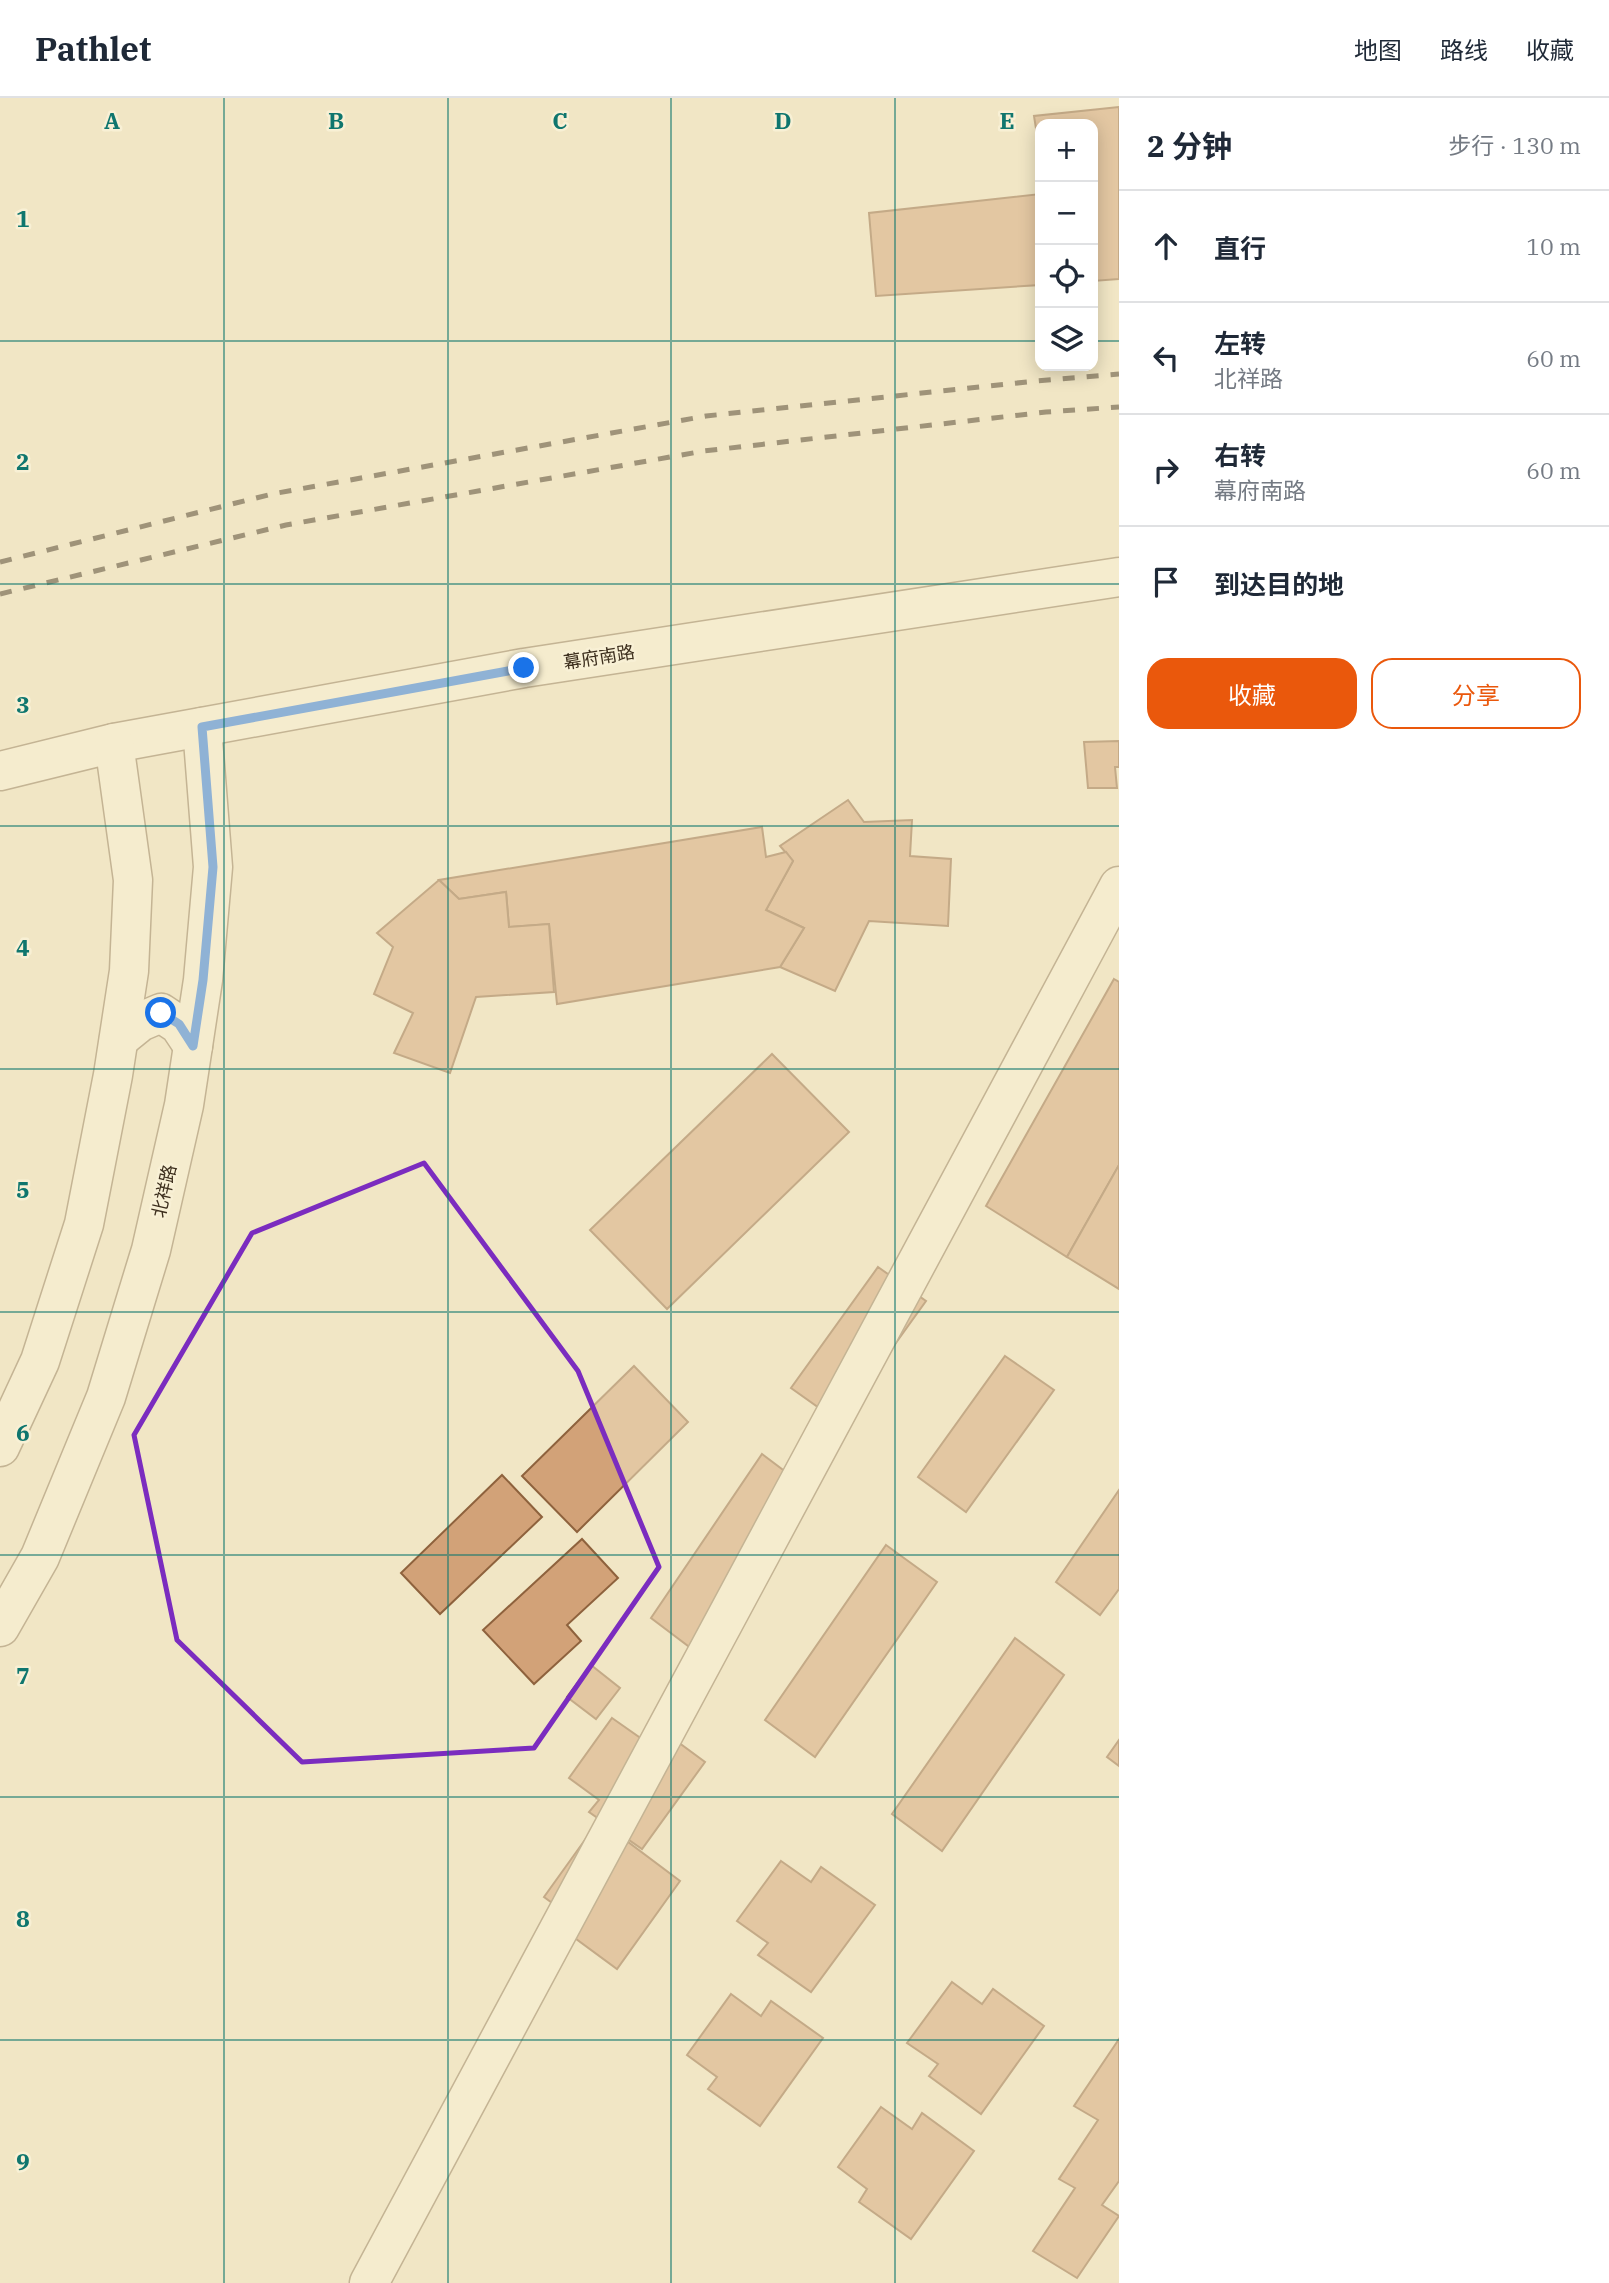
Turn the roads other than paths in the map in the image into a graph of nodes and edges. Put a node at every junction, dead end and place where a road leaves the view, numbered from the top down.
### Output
1 (1119, 577) edge
2 (202, 727) junction
3 (114, 743) junction
4 (0, 771) edge
5 (1119, 886) edge
6 (119, 1038) junction
7 (193, 1046) junction
8 (0, 1447) edge
9 (0, 1627) edge
10 (369, 2283) edge

1 - 2 street, 幕府南路
2 - 3 street, 幕府南路
2 - 7 street, 北祥路
3 - 4 street, 幕府南路
3 - 6 street
5 - 10 street
6 - 7 street
6 - 8 street
7 - 9 street, 北祥路

